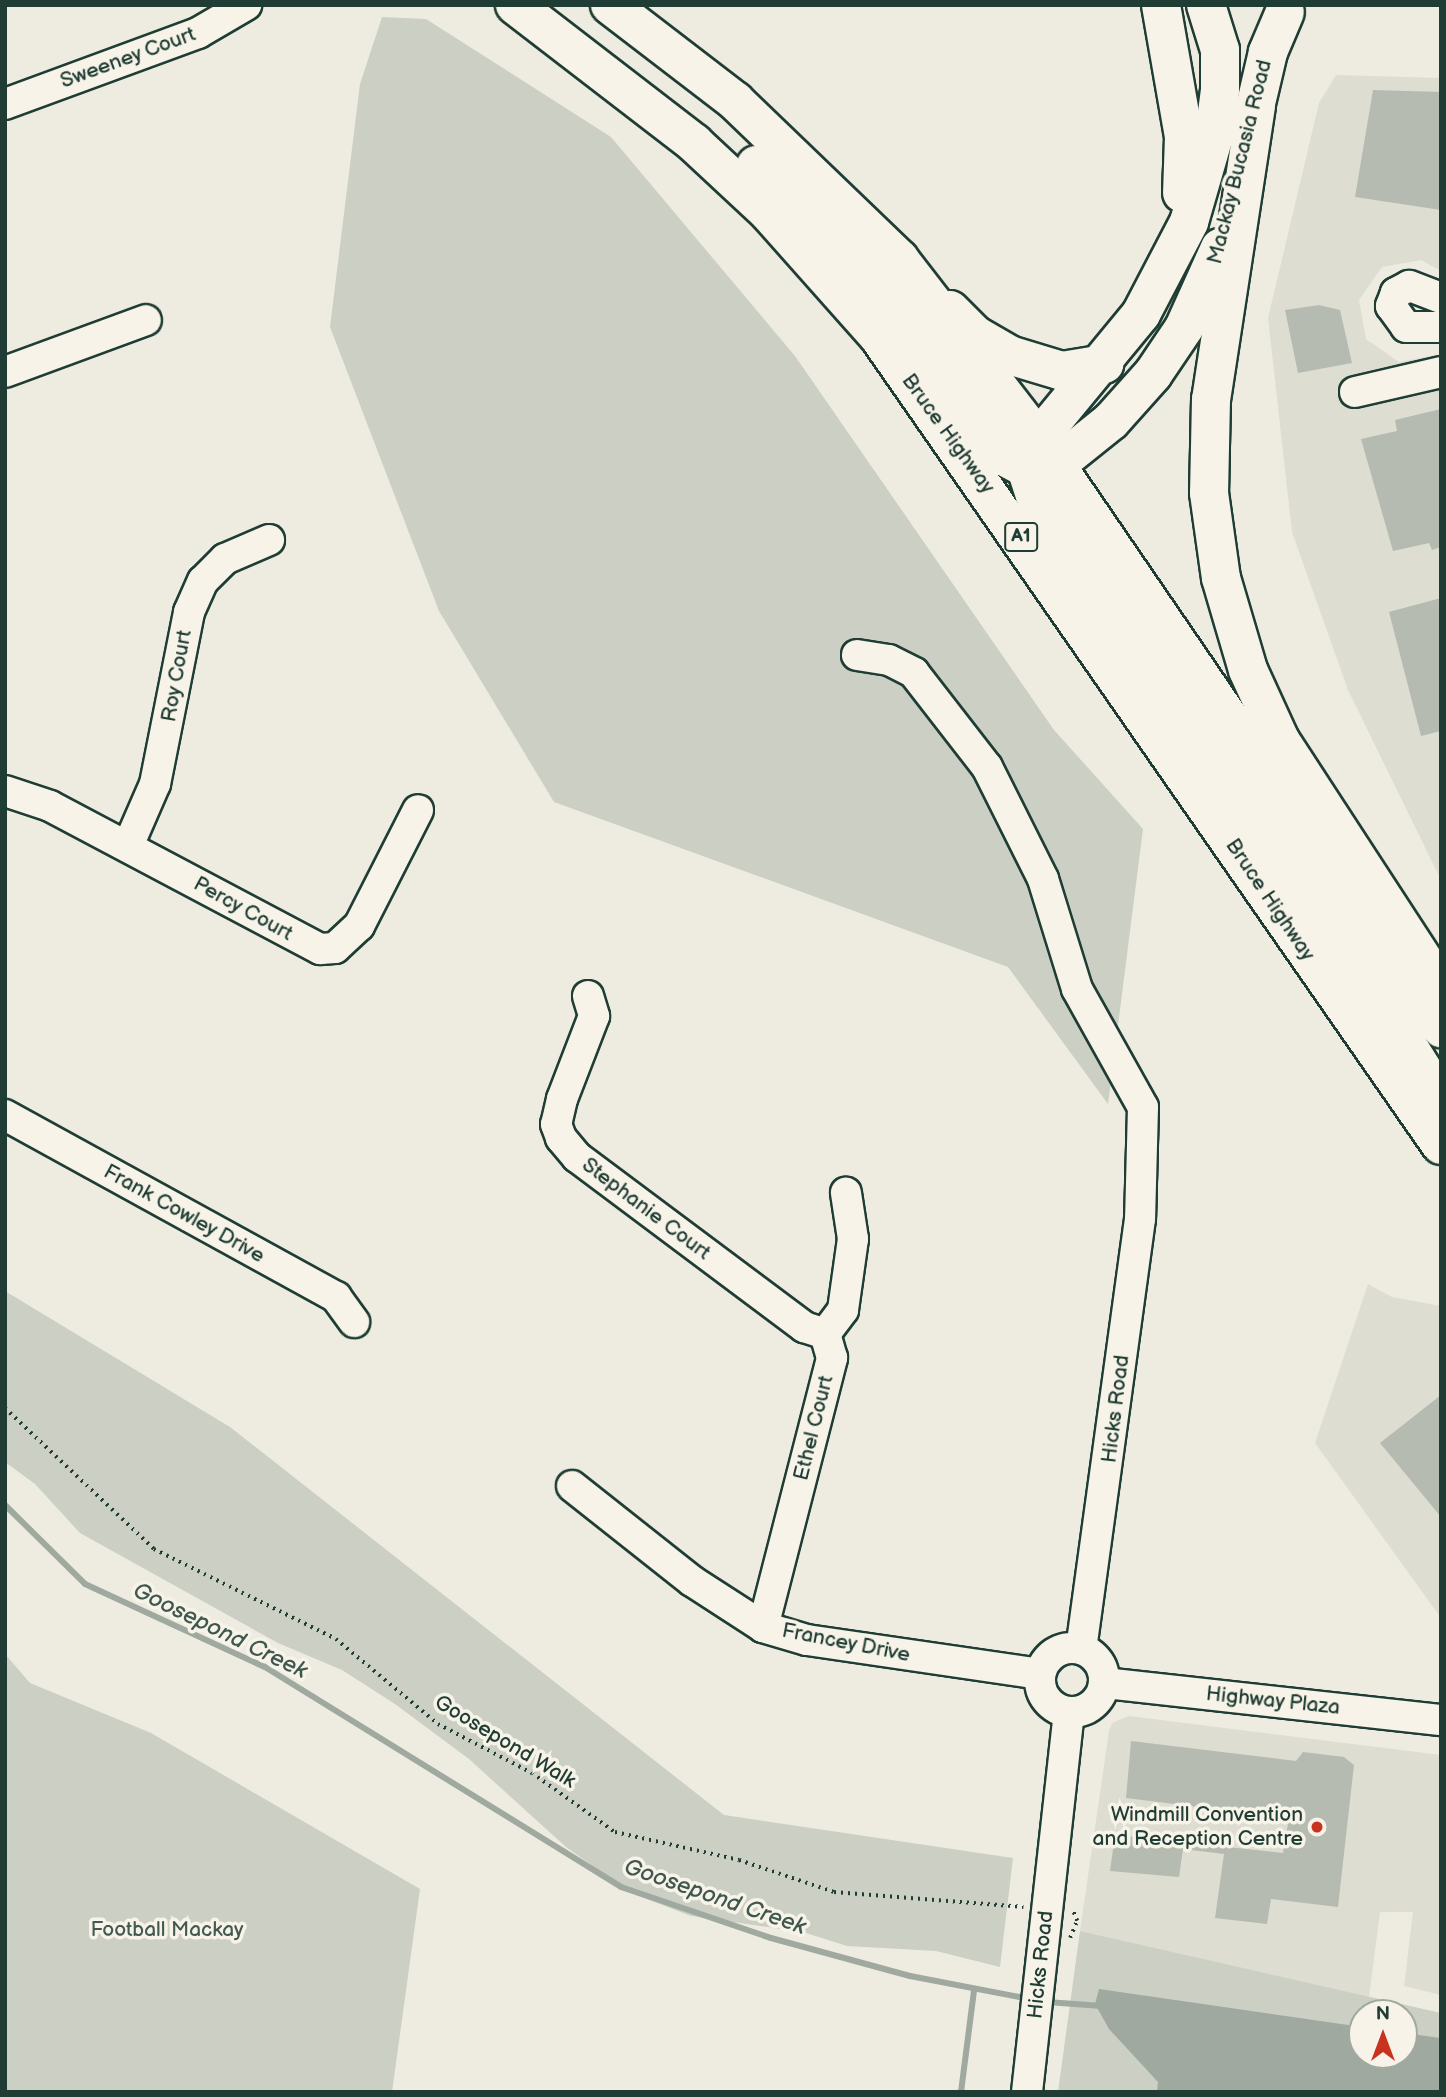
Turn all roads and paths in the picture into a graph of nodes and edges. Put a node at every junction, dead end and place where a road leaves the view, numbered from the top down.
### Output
1 (246, 5) edge
2 (515, 5) edge
3 (534, 5) edge
4 (610, 5) edge
5 (1161, 5) edge
6 (1207, 5) edge
7 (1289, 8) edge
8 (5, 104) edge
9 (1256, 106) junction
10 (900, 259) junction
11 (1441, 298) edge
12 (146, 320) dead end
13 (1441, 327) edge
14 (1107, 359) junction
15 (5, 372) edge
16 (1441, 372) edge
17 (1355, 391) dead end
18 (1040, 458) junction
19 (269, 540) dead end
20 (858, 654) dead end
21 (5, 791) edge
22 (418, 810) dead end
23 (128, 846) junction
24 (1441, 987) edge
25 (588, 996) dead end
26 (1441, 1028) edge
27 (1441, 1099) edge
28 (5, 1115) edge
29 (1441, 1145) edge
30 (846, 1193) dead end
31 (354, 1322) dead end
32 (825, 1334) junction
33 (5, 1408) edge
34 (572, 1486) dead end
35 (763, 1627) junction
36 (1081, 1649) junction
37 (1040, 1674) junction
38 (1105, 1683) junction
39 (1069, 1713) junction
40 (1441, 1720) edge
41 (1031, 1908) dead end
42 (1027, 2092) edge

1 - 8 street, Sweeney Court
2 - 29 main road, Bruce Highway / A1
3 - 18 main road
4 - 10 main road
5 - 14 main road
6 - 7 main road
6 - 14 main road, Mackay Bucasia Road
7 - 9 main road, Mackay Bucasia Road
9 - 18 main road, Mackay Bucasia Road
9 - 24 main road
10 - 14 main road
10 - 18 main road
11 - 13 street
12 - 15 street
14 - 18 main road, Mackay Bucasia Road
16 - 17 street
18 - 26 main road
18 - 27 main road
19 - 23 street, Roy Court
20 - 36 street, Hicks Road
21 - 23 street, Percy Court
22 - 23 street, Percy Court
25 - 32 street, Stephanie Court
28 - 31 street, Frank Cowley Drive
30 - 32 street
32 - 35 street, Ethel Court
33 - 41 path, Goosepond Walk
34 - 35 street, Francey Drive
35 - 37 street, Francey Drive
36 - 37 street
36 - 38 street
37 - 39 street
38 - 39 street
38 - 40 street, Highway Plaza
39 - 42 street, Hicks Road

